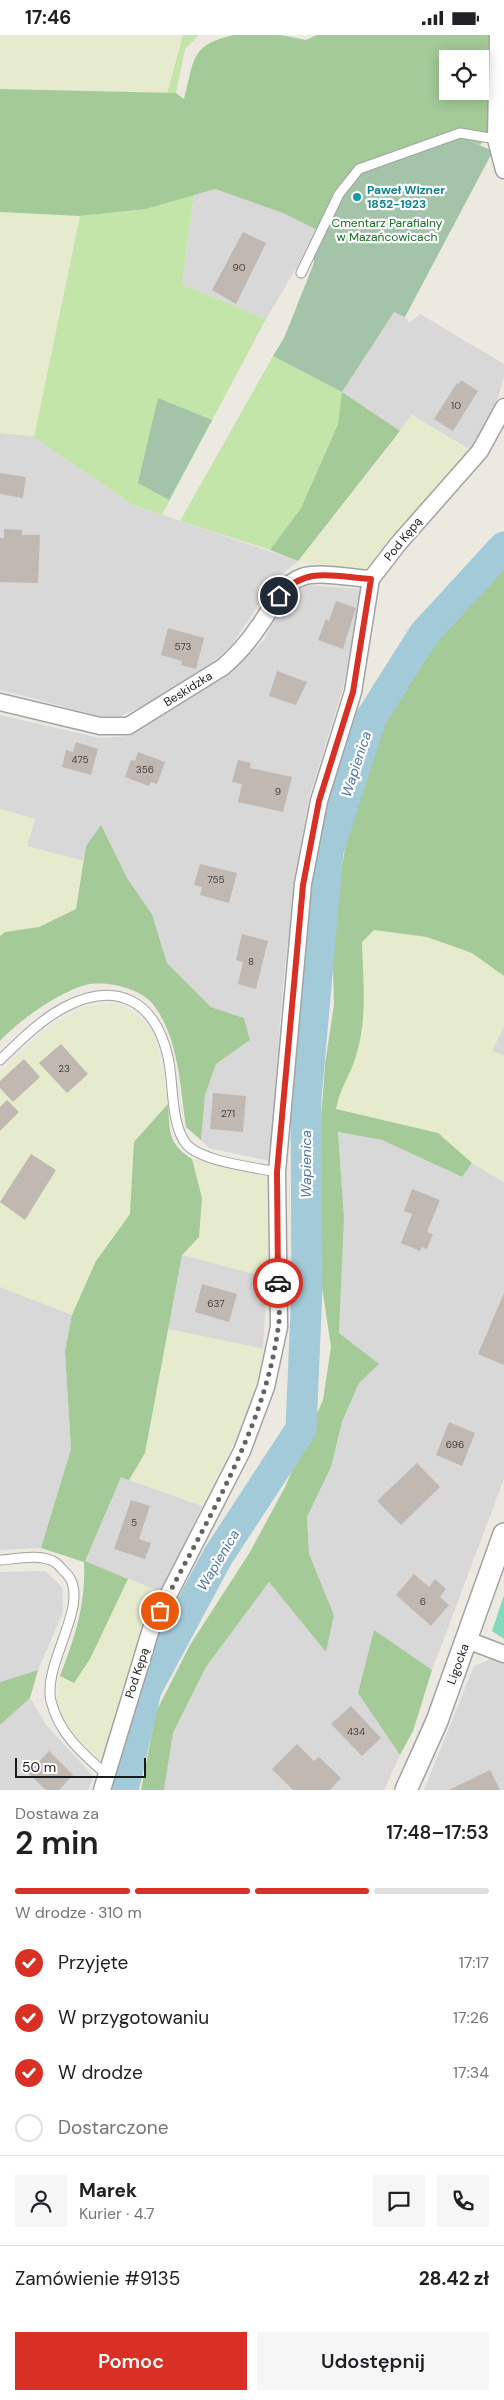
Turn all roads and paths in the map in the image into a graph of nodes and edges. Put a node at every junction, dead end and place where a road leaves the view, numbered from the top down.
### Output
1 (498, 35) edge
2 (496, 139) junction
3 (504, 170) edge
4 (301, 273) dead end
5 (504, 407) edge
6 (371, 579) junction
7 (0, 702) edge
8 (0, 1060) edge
9 (277, 1172) junction
10 (504, 1534) edge
11 (0, 1560) edge
12 (467, 1639) junction
13 (504, 1654) edge
14 (105, 1783) edge
15 (406, 1790) edge

1 - 2 street
2 - 3 street
2 - 4 lane
5 - 6 street, Pod Kępą
6 - 7 street, Beskidzka
6 - 9 street, Pod Kępą
8 - 9 lane
9 - 14 street, Pod Kępą
10 - 12 street, Ligocka
11 - 14 lane
12 - 13 street
12 - 15 street, Ligocka

